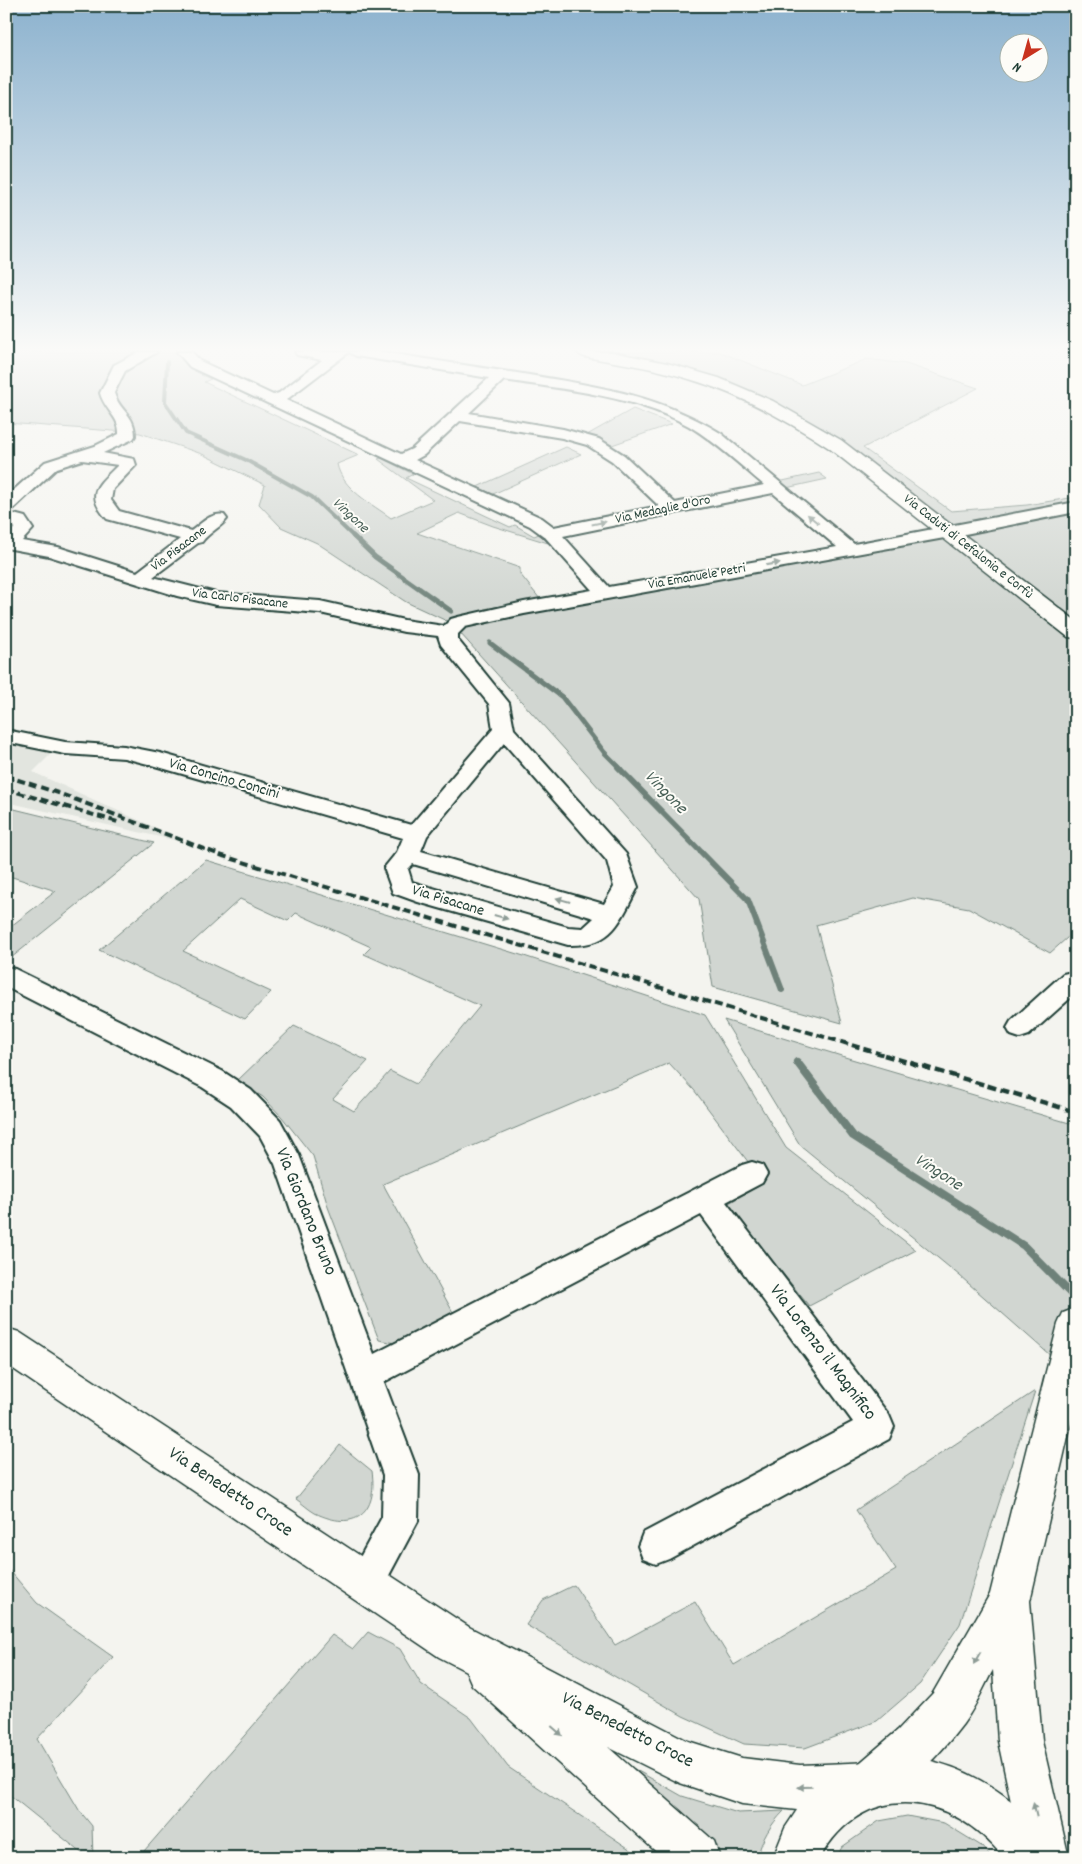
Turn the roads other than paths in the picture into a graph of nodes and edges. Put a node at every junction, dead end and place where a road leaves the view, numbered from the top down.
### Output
1 (121, 439) edge
2 (356, 439) edge
3 (432, 439) edge
4 (582, 439) edge
5 (717, 439) edge
6 (827, 439) edge
7 (80, 455) junction
8 (401, 460) junction
9 (775, 488) junction
10 (1076, 507) edge
11 (671, 508) junction
12 (218, 519) dead end
13 (11, 522) edge
14 (950, 532) junction
15 (551, 533) junction
16 (196, 538) junction
17 (851, 550) junction
18 (140, 578) junction
19 (604, 592) junction
20 (448, 632) junction
21 (1076, 632) edge
22 (504, 730) junction
23 (6, 736) edge
24 (412, 845) junction
25 (610, 914) junction
26 (6, 976) edge
27 (1076, 983) edge
28 (1020, 1028) dead end
29 (752, 1174) dead end
30 (706, 1198) junction
31 (1076, 1324) edge
32 (6, 1344) edge
33 (367, 1374) junction
34 (656, 1546) dead end
35 (365, 1583) junction
36 (1009, 1601) junction
37 (454, 1642) junction
38 (871, 1784) junction
39 (697, 1858) edge
40 (796, 1858) edge
41 (1034, 1858) edge
42 (1046, 1858) edge

1 - 7 street
2 - 8 street
3 - 8 street
4 - 11 street
5 - 9 street
6 - 14 street, Via Caduti di Cefalonia e Corfù
7 - 13 street
7 - 16 street
8 - 15 street
9 - 11 street, Via Medaglie d'Oro
17 -> 9 street
10 - 14 street, Via Emanuele Petri
15 -> 11 street, Via Medaglie d'Oro
12 - 16 street, Via Pisacane
13 - 18 street, Via Carlo Pisacane
14 - 17 street, Via Emanuele Petri
14 - 21 street, Via Caduti di Cefalonia e Corfù
15 - 19 street
16 - 18 street, Via Pisacane
19 -> 17 street, Via Emanuele Petri
18 - 20 street, Via Carlo Pisacane
19 - 20 street, Via Emanuele Petri
20 - 22 street
22 - 24 street
22 - 25 street
23 - 24 street, Via Concino Concini
25 -> 24 street, Via Pisacane
24 -> 25 street, Via Pisacane
26 - 33 street, Via Giordano Bruno
27 - 28 street
29 - 30 street
30 - 33 street
30 - 34 street, Via Lorenzo il Magnifico
31 - 36 street
32 - 35 street, Via Benedetto Croce
33 - 35 street, Via Giordano Bruno
35 - 37 street, Via Benedetto Croce
36 -> 38 street
42 -> 36 street
38 -> 37 street, Via Benedetto Croce
37 -> 39 street, Via Benedetto Croce
38 - 40 street, Via Benedetto Croce
38 - 41 street, Via Benedetto Croce

